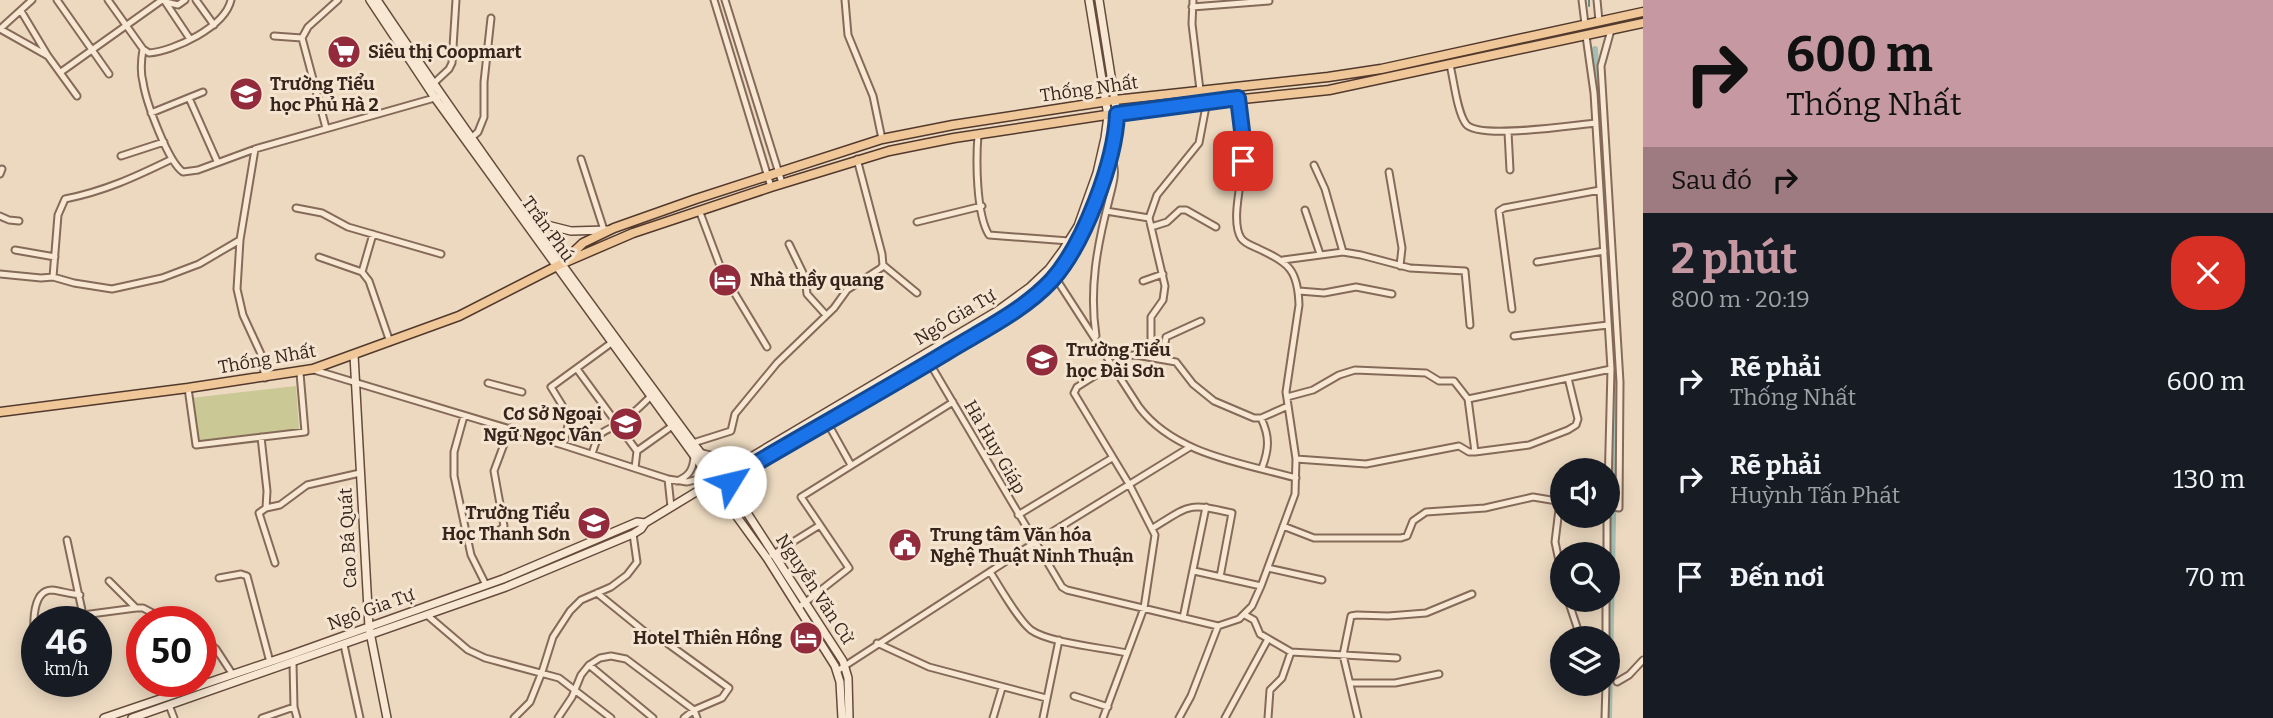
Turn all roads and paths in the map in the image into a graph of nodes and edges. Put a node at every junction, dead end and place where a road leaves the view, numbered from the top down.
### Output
1 (32, 0) edge
2 (57, 0) edge
3 (108, 0) edge
4 (163, 0) edge
5 (185, 0) edge
6 (196, 0) edge
7 (231, 0) edge
8 (338, 0) edge
9 (370, 0) edge
10 (377, 0) edge
11 (456, 0) edge
12 (714, 0) edge
13 (725, 0) edge
14 (845, 0) edge
15 (1089, 0) edge
16 (1099, 0) edge
17 (1193, 0) edge
18 (1582, 0) edge
19 (1597, 0) edge
20 (1269, 1) edge
21 (1192, 8) junction
22 (21, 11) junction
23 (1643, 12) edge
24 (491, 18) dead end
25 (1599, 21) junction
26 (1643, 23) edge
27 (1584, 24) junction
28 (125, 25) junction
29 (214, 25) junction
30 (0, 29) edge
31 (1611, 30) junction
32 (274, 36) dead end
33 (1586, 36) junction
34 (302, 38) junction
35 (190, 39) junction
36 (740, 48) junction
37 (91, 49) junction
38 (143, 49) junction
39 (730, 51) junction
40 (48, 56) junction
41 (1450, 65) junction
42 (1381, 69) junction
43 (61, 72) junction
44 (108, 74) dead end
45 (1382, 80) junction
46 (433, 84) junction
47 (1237, 86) junction
48 (1200, 90) junction
49 (203, 92) dead end
50 (77, 96) dead end
51 (438, 97) junction
52 (189, 98) junction
53 (1238, 98) junction
54 (1110, 101) junction
55 (1208, 102) junction
56 (151, 113) junction
57 (1112, 115) junction
58 (1596, 123) junction
59 (953, 125) junction
60 (326, 128) junction
61 (1508, 132) junction
62 (978, 135) junction
63 (471, 138) junction
64 (954, 138) junction
65 (882, 139) junction
66 (164, 142) junction
67 (855, 147) junction
68 (255, 149) junction
69 (121, 156) dead end
70 (1111, 157) junction
71 (172, 159) junction
72 (581, 159) dead end
73 (857, 159) junction
74 (217, 161) junction
75 (1314, 164) dead end
76 (1510, 170) dead end
77 (1389, 172) dead end
78 (779, 173) junction
79 (768, 176) junction
80 (782, 183) junction
81 (771, 187) junction
82 (1600, 190) junction
83 (696, 199) junction
84 (982, 206) junction
85 (296, 208) dead end
86 (1305, 210) dead end
87 (699, 211) junction
88 (1106, 211) junction
89 (0, 216) edge
90 (1149, 218) junction
91 (19, 220) dead end
92 (531, 221) junction
93 (917, 222) dead end
94 (1152, 227) junction
95 (1216, 227) dead end
96 (609, 230) junction
97 (373, 234) junction
98 (618, 239) junction
99 (240, 240) junction
100 (1069, 241) junction
101 (789, 244) dead end
102 (15, 250) dead end
103 (1604, 251) junction
104 (1343, 252) junction
105 (441, 254) dead end
106 (1320, 254) junction
107 (55, 257) junction
108 (319, 257) dead end
109 (1283, 260) junction
110 (1536, 262) dead end
111 (559, 265) junction
112 (883, 265) junction
113 (1400, 266) junction
114 (1049, 269) junction
115 (362, 272) junction
116 (0, 274) edge
117 (1163, 274) junction
118 (52, 277) junction
119 (1055, 277) junction
120 (1143, 281) dead end
121 (1299, 291) junction
122 (917, 293) dead end
123 (1392, 294) dead end
124 (1512, 309) dead end
125 (826, 315) junction
126 (982, 319) junction
127 (1201, 321) dead end
128 (1470, 325) dead end
129 (1608, 325) junction
130 (988, 327) junction
131 (1514, 336) dead end
132 (1097, 340) junction
133 (390, 341) junction
134 (614, 341) junction
135 (767, 347) dead end
136 (924, 354) junction
137 (354, 355) junction
138 (1107, 356) junction
139 (1151, 356) junction
140 (929, 362) junction
141 (1112, 365) junction
142 (313, 369) junction
143 (577, 369) junction
144 (1611, 369) junction
145 (300, 373) junction
146 (265, 378) junction
147 (1568, 378) junction
148 (880, 380) junction
149 (356, 383) junction
150 (488, 383) dead end
151 (188, 388) junction
152 (884, 388) junction
153 (522, 392) dead end
154 (650, 397) junction
155 (1287, 397) junction
156 (1468, 399) junction
157 (953, 401) junction
158 (1288, 406) junction
159 (0, 412) edge
160 (464, 416) junction
161 (1261, 418) junction
162 (825, 419) junction
163 (674, 424) junction
164 (618, 425) junction
165 (510, 428) junction
166 (261, 437) junction
167 (693, 443) junction
168 (563, 445) junction
169 (1190, 447) junction
170 (637, 451) junction
171 (1475, 452) junction
172 (593, 454) junction
173 (697, 454) junction
174 (1112, 458) junction
175 (1609, 458) edge
176 (1619, 458) edge
177 (1296, 459) junction
178 (714, 464) junction
179 (851, 465) junction
180 (744, 466) junction
181 (635, 468) junction
182 (1262, 468) junction
183 (360, 473) junction
184 (730, 478) junction
185 (1296, 478) junction
186 (668, 479) junction
187 (704, 479) junction
188 (677, 481) junction
189 (1129, 484) junction
190 (719, 492) junction
191 (1550, 500) edge
192 (740, 503) junction
193 (671, 507) junction
194 (1206, 507) junction
195 (266, 508) junction
196 (1018, 514) junction
197 (645, 523) junction
198 (820, 525) junction
199 (1283, 526) junction
200 (1153, 528) junction
201 (633, 534) junction
202 (467, 538) junction
203 (67, 540) dead end
204 (1034, 543) junction
205 (771, 556) junction
206 (275, 563) dead end
207 (1268, 568) junction
208 (1194, 571) junction
209 (990, 572) junction
210 (1220, 577) junction
211 (219, 578) dead end
212 (1322, 580) dead end
213 (109, 581) dead end
214 (486, 585) junction
215 (1261, 586) junction
216 (490, 593) junction
217 (597, 593) junction
218 (1472, 594) dead end
219 (80, 595) junction
220 (35, 606) edge
221 (82, 606) edge
222 (134, 606) edge
223 (802, 606) junction
224 (1144, 608) junction
225 (420, 609) junction
226 (427, 615) junction
227 (1245, 615) junction
228 (1183, 618) junction
229 (1218, 626) junction
230 (369, 627) junction
231 (370, 636) junction
232 (1268, 639) junction
233 (1059, 640) junction
234 (877, 643) junction
235 (344, 645) junction
236 (217, 651) edge
237 (1291, 652) junction
238 (1127, 653) junction
239 (1343, 655) junction
240 (1397, 657) dead end
241 (293, 658) junction
242 (1643, 660) edge
243 (270, 662) junction
244 (589, 664) junction
245 (845, 666) junction
246 (837, 671) junction
247 (542, 673) junction
248 (1439, 674) dead end
249 (234, 679) junction
250 (1620, 680) edge
251 (1350, 683) junction
252 (1002, 688) junction
253 (575, 689) junction
254 (1074, 696) dead end
255 (1606, 696) edge
256 (1046, 698) junction
257 (168, 701) junction
258 (294, 707) junction
259 (1108, 707) junction
260 (694, 710) junction
261 (561, 717) edge
262 (104, 718) edge
263 (132, 718) edge
264 (174, 718) edge
265 (262, 718) edge
266 (297, 718) edge
267 (360, 718) edge
268 (387, 718) edge
269 (514, 718) edge
270 (611, 718) edge
271 (653, 718) edge
272 (684, 718) edge
273 (697, 718) edge
274 (842, 718) edge
275 (849, 718) edge
276 (993, 718) edge
277 (1043, 718) edge
278 (1102, 718) edge
279 (1178, 718) edge
280 (1225, 718) edge
281 (1268, 718) edge
282 (1358, 718) edge
283 (1605, 718) edge

1 - 22 street
2 - 37 street
3 - 28 street
4 - 5 street
4 - 28 street
4 - 35 street
6 - 29 street
7 - 29 street
8 - 34 street
9 - 51 main road, Trần Phú
10 - 46 main road, Trần Phú
11 - 46 street
12 - 39 street
13 - 36 street
14 - 65 street
15 - 54 main road
16 - 54 main road
17 - 21 street
18 - 27 street
19 - 25 street
20 - 21 street
21 - 48 street
22 - 30 street
22 - 40 street
23 - 25 main road, Thống Nhất
24 - 63 street
25 - 27 main road, Thống Nhất
26 - 31 main road, Thống Nhất
27 - 42 main road, Thống Nhất
28 - 37 street
28 - 38 street
29 - 35 street
30 - 40 street
31 - 33 main road, Thống Nhất
31 - 176 street
32 - 34 street
33 - 41 main road, Thống Nhất
33 - 58 street
34 - 60 street
35 - 38 street
36 - 39 street
36 - 78 street
37 - 43 street
37 - 44 street
38 - 56 street
39 - 79 street
40 - 43 street
41 - 45 main road, Thống Nhất
41 - 61 street
42 - 45 main road
42 - 47 main road, Thống Nhất
43 - 50 street
45 - 53 main road, Thống Nhất
46 - 51 main road, Trần Phú
47 - 48 main road, Thống Nhất
47 - 53 main road
48 - 54 main road, Thống Nhất
49 - 52 street
51 - 60 street
51 - 63 main road, Trần Phú
51 - 111 main road, Trần Phú
52 - 56 street
52 - 74 street
53 - 55 main road, Thống Nhất
53 - 109 street
54 - 57 main road, Ngô Gia Tự
54 - 59 main road, Thống Nhất
55 - 57 main road, Thống Nhất
55 - 90 street
56 - 66 street
57 - 62 main road, Thống Nhất
57 - 70 main road, Ngô Gia Tự
57 - 100 main road, Ngô Gia Tự
58 - 61 street
58 - 82 street
59 - 64 main road
59 - 65 main road, Thống Nhất
60 - 68 street
61 - 76 street
62 - 64 main road, Thống Nhất
62 - 84 street
63 - 92 main road, Trần Phú
64 - 73 main road, Thống Nhất
65 - 67 main road, Thống Nhất
66 - 69 street
66 - 71 street
67 - 73 main road
67 - 78 main road, Thống Nhất
68 - 74 street
68 - 99 street
70 - 88 street
70 - 119 main road, Ngô Gia Tự
71 - 74 street
71 - 107 street
72 - 96 street
73 - 80 main road, Thống Nhất
73 - 112 street
75 - 104 street
77 - 113 street
78 - 79 main road, Thống Nhất
78 - 80 street
79 - 81 street
79 - 83 main road, Thống Nhất
80 - 81 main road, Thống Nhất
81 - 87 main road, Thống Nhất
82 - 103 street
82 - 124 street
83 - 87 main road
83 - 96 main road, Thống Nhất
84 - 93 street
84 - 100 street
85 - 97 street
86 - 106 street
87 - 98 main road, Thống Nhất
87 - 135 street
88 - 90 street
88 - 132 street
89 - 91 street
90 - 94 street
92 - 96 main road
92 - 111 main road, Trần Phú
94 - 95 street
94 - 117 street
96 - 98 main road
96 - 111 main road, Thống Nhất
97 - 105 street
97 - 115 street
98 - 111 main road, Thống Nhất
99 - 118 street
99 - 146 street
100 - 114 main road, Ngô Gia Tự
101 - 125 street
102 - 107 street
103 - 110 street
103 - 129 street
104 - 106 street
104 - 113 street
106 - 109 street
107 - 118 street
108 - 115 street
109 - 121 street
111 - 133 main road, Thống Nhất
111 - 134 main road, Trần Phú
112 - 122 street
112 - 125 street
113 - 128 street
114 - 119 main road
114 - 126 main road, Ngô Gia Tự
115 - 133 street
116 - 118 street
117 - 120 street
117 - 139 street
119 - 130 main road, Ngô Gia Tự
119 - 132 street
121 - 123 street
121 - 155 street
125 - 167 street
126 - 130 main road
126 - 136 main road, Ngô Gia Tự
127 - 139 street
129 - 131 street
129 - 144 street
130 - 140 main road, Ngô Gia Tự
132 - 138 street
133 - 137 main road, Thống Nhất
134 - 143 street
134 - 154 main road, Trần Phú
134 - 163 main road, Trần Phú
136 - 140 main road
136 - 148 main road, Ngô Gia Tự
137 - 142 main road, Thống Nhất
137 - 149 main road, Cao Bá Quát
138 - 139 street
138 - 141 street
139 - 161 street
140 - 152 main road, Ngô Gia Tự
140 - 157 street, Hà Huy Giáp
141 - 169 street
141 - 174 street
142 - 145 main road, Thống Nhất
142 - 149 street
143 - 164 street
143 - 168 street
144 - 147 street
144 - 175 street
145 - 146 main road, Thống Nhất
145 - 166 street
146 - 151 main road, Thống Nhất
147 - 156 street
147 - 171 street
148 - 152 main road
148 - 162 main road, Ngô Gia Tự
149 - 160 street
149 - 183 main road, Cao Bá Quát
150 - 153 street
151 - 159 main road, Thống Nhất
151 - 166 street
152 - 162 main road, Ngô Gia Tự
154 - 163 main road, Trần Phú
154 - 164 street
155 - 156 street
155 - 158 street
156 - 171 street
157 - 179 street
157 - 196 street, Hà Huy Giáp
158 - 161 street
158 - 177 street
160 - 165 street
160 - 202 street
161 - 182 street
162 - 179 street
162 - 180 main road, Ngô Gia Tự
163 - 167 main road, Trần Phú
163 - 170 street
163 - 173 main road, Trần Phú
164 - 170 street
164 - 172 street
165 - 168 street
165 - 202 street
166 - 195 street
167 - 173 main road, Trần Phú
168 - 172 street
169 - 182 street
169 - 189 street
170 - 181 street
171 - 177 street
172 - 181 street
173 - 178 main road, Trần Phú
173 - 180 street
173 - 187 main road, Trần Phú
173 - 188 street
174 - 189 street
174 - 196 street
177 - 185 street
178 - 184 main road
178 - 187 main road
179 - 198 street
180 - 184 main road, Ngô Gia Tự
180 - 192 street
181 - 186 street
182 - 185 street
183 - 195 street
183 - 230 main road, Cao Bá Quát
184 - 190 main road
184 - 192 main road, Nguyễn Văn Cừ
185 - 199 street
186 - 188 street
186 - 193 street
187 - 188 street
187 - 190 main road
187 - 193 main road, Ngô Gia Tự
189 - 200 street
189 - 204 street
190 - 205 main road, Nguyễn Văn Cừ
191 - 199 street
192 - 205 main road, Nguyễn Văn Cừ
193 - 197 main road, Ngô Gia Tự
194 - 200 street
194 - 208 street
194 - 210 street
195 - 206 street
196 - 204 street, Hà Huy Giáp
197 - 201 main road, Ngô Gia Tự
197 - 214 main road, Ngô Gia Tự
198 - 205 street
198 - 223 street
199 - 207 street
200 - 224 street
201 - 216 main road, Ngô Gia Tự
201 - 217 street
202 - 214 street
203 - 219 street
204 - 209 street
204 - 224 street, Hà Huy Giáp
205 - 223 main road, Nguyễn Văn Cừ
207 - 212 street
207 - 215 street
208 - 210 street
208 - 228 street
209 - 233 street
209 - 234 street
210 - 215 street
211 - 243 street
213 - 222 street
214 - 216 main road
214 - 225 main road, Ngô Gia Tự
215 - 227 street
216 - 226 main road, Ngô Gia Tự
217 - 247 street
217 - 260 street
218 - 239 street
219 - 220 street
219 - 221 street
223 - 245 main road, Nguyễn Văn Cừ
223 - 246 main road, Nguyễn Văn Cừ
224 - 228 street, Hà Huy Giáp
224 - 238 street
225 - 226 main road
225 - 230 main road, Ngô Gia Tự
226 - 231 main road, Ngô Gia Tự
226 - 247 street
227 - 229 street
227 - 232 street
228 - 229 street, Hà Huy Giáp
229 - 279 street
230 - 231 main road, Cao Bá Quát
230 - 241 main road, Ngô Gia Tự
231 - 235 main road, Ngô Gia Tự
231 - 268 main road, Cao Bá Quát
232 - 237 street
232 - 280 street
233 - 238 street
233 - 256 street
234 - 245 street
234 - 252 street
235 - 241 main road, Ngô Gia Tự
235 - 267 street
236 - 249 street
237 - 239 street
237 - 281 street
238 - 259 street
239 - 240 street
239 - 251 street
241 - 243 main road, Ngô Gia Tự
241 - 249 main road, Ngô Gia Tự
241 - 258 street
242 - 250 street
243 - 249 main road, Ngô Gia Tự
244 - 253 street
244 - 260 street
244 - 271 street
245 - 246 street
245 - 275 main road, Nguyễn Văn Cừ
246 - 274 main road, Nguyễn Văn Cừ
247 - 253 street
247 - 269 street
248 - 251 street
249 - 257 main road, Ngô Gia Tự
251 - 282 street
252 - 256 street
252 - 276 street
253 - 261 street
253 - 270 street
254 - 259 street
255 - 283 street
256 - 277 street
257 - 262 main road, Ngô Gia Tự
257 - 263 main road, Ngô Gia Tự
257 - 264 street
258 - 265 street
258 - 266 street
259 - 278 street
260 - 272 street
260 - 273 street

